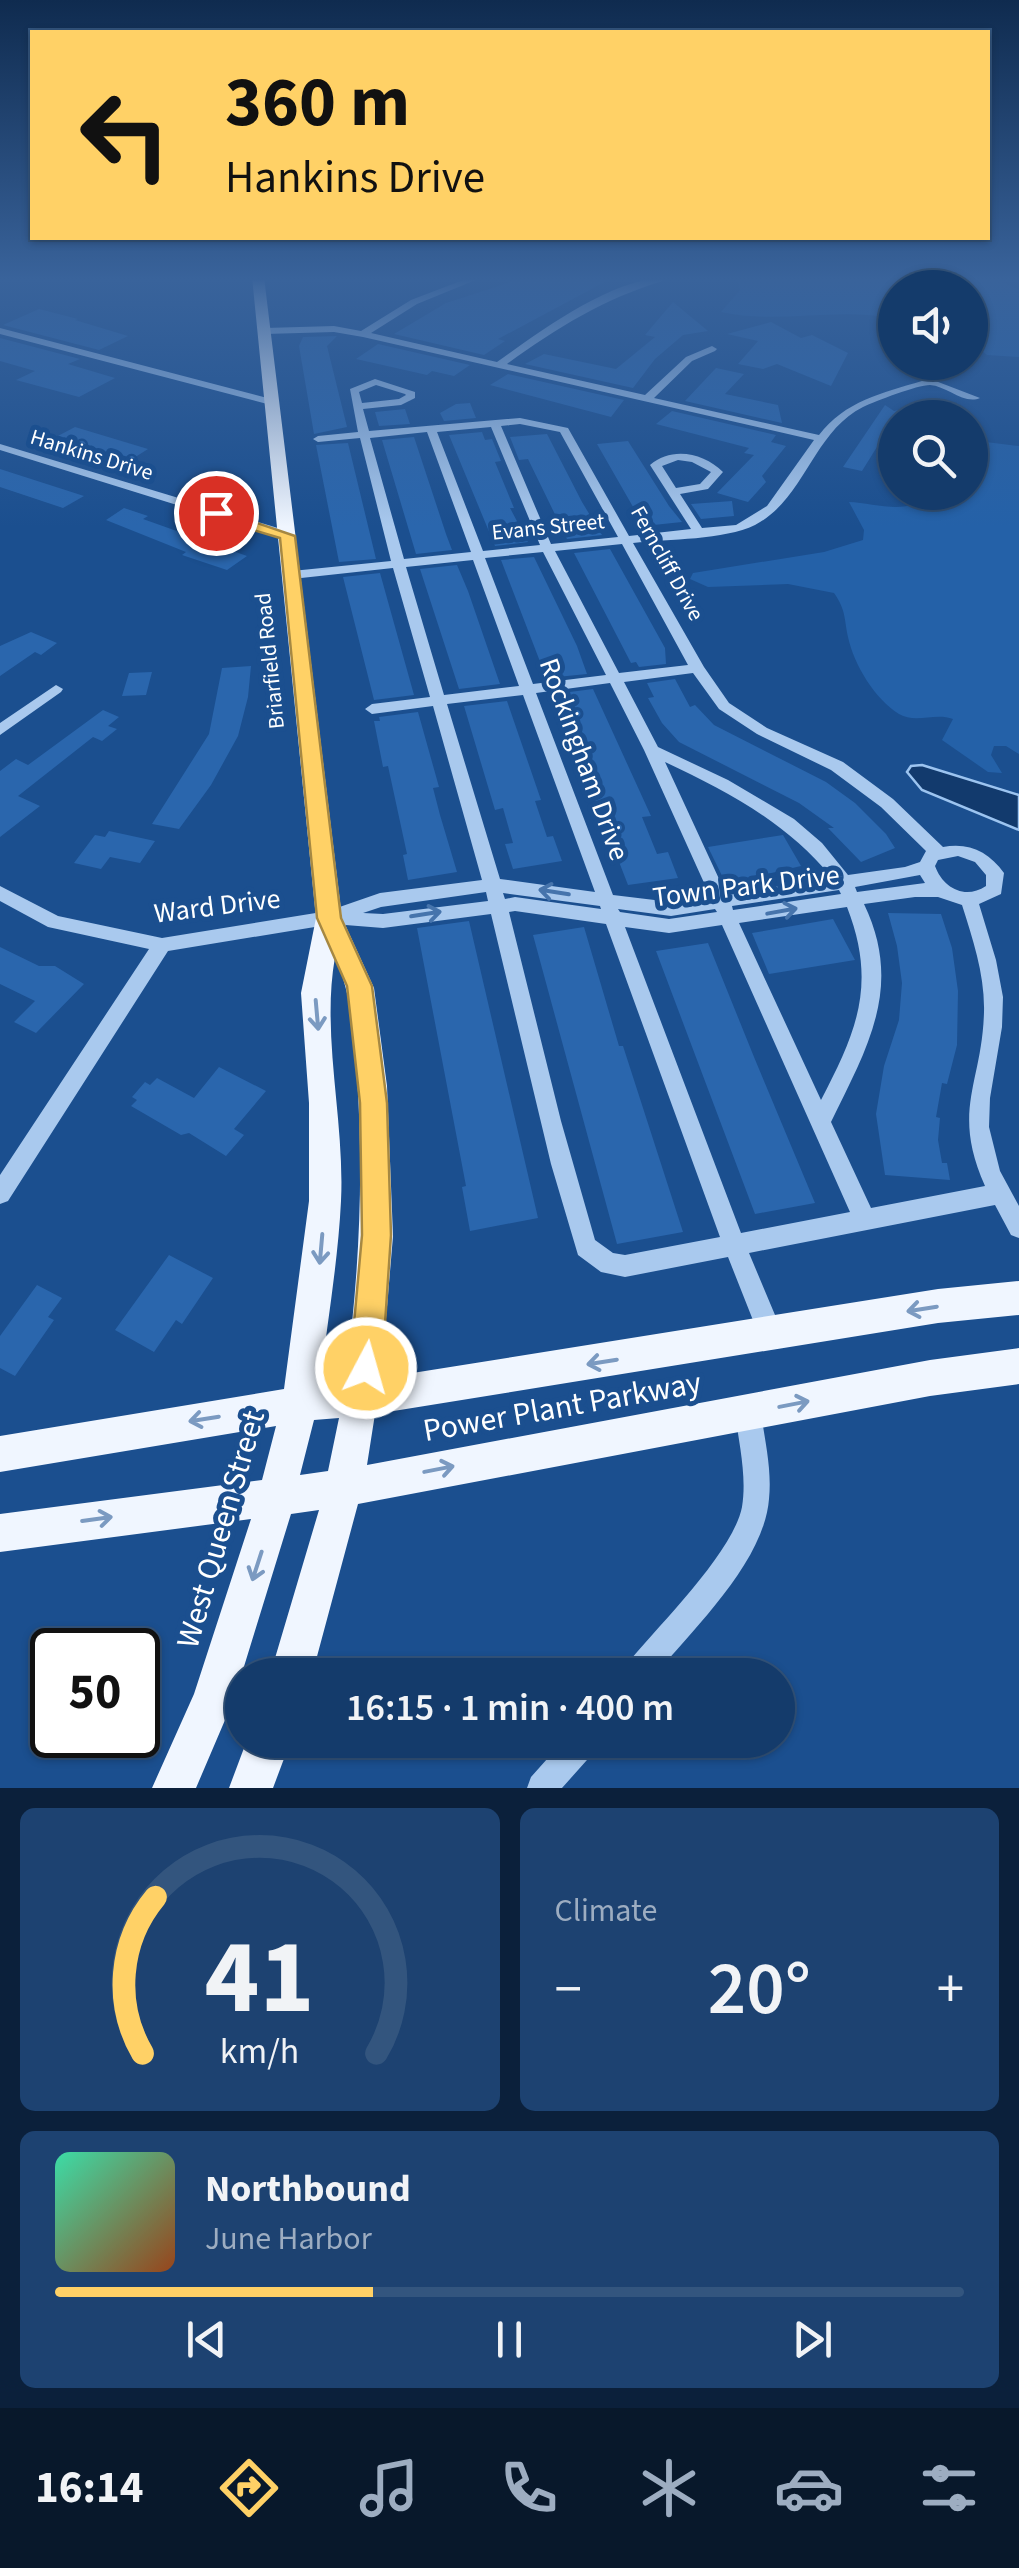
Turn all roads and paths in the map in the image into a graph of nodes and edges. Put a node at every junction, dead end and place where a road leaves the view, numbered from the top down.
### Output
1 (115, 360) edge
2 (267, 360) edge
3 (483, 360) edge
4 (505, 360) edge
5 (687, 360) edge
6 (499, 364) junction
7 (927, 380) edge
8 (930, 382) junction
9 (975, 398) dead end
10 (647, 399) junction
11 (271, 402) junction
12 (358, 406) dead end
13 (495, 423) junction
14 (431, 429) junction
15 (364, 434) junction
16 (318, 439) dead end
17 (822, 439) junction
18 (0, 446) edge
19 (673, 492) junction
20 (698, 531) junction
21 (287, 536) junction
22 (626, 539) junction
23 (546, 546) junction
24 (477, 554) junction
25 (398, 562) junction
26 (292, 575) junction
27 (698, 668) junction
28 (617, 678) junction
29 (56, 689) dead end
30 (530, 689) junction
31 (441, 700) junction
32 (372, 709) dead end
33 (0, 730) edge
34 (652, 750) junction
35 (932, 859) junction
36 (940, 890) junction
37 (848, 891) junction
38 (0, 893) edge
39 (495, 895) junction
40 (608, 900) junction
41 (969, 900) junction
42 (718, 901) junction
43 (329, 918) junction
44 (615, 920) junction
45 (728, 920) junction
46 (162, 945) junction
47 (820, 1122) junction
48 (0, 1194) edge
49 (1000, 1194) junction
50 (865, 1220) junction
51 (1019, 1227) edge
52 (735, 1246) junction
53 (1019, 1298) edge
54 (771, 1334) junction
55 (1019, 1366) edge
56 (362, 1398) junction
57 (300, 1404) junction
58 (748, 1413) junction
59 (0, 1454) edge
60 (344, 1488) junction
61 (278, 1496) junction
62 (0, 1532) edge
63 (296, 1658) edge
64 (650, 1658) edge
65 (263, 1758) edge
66 (568, 1758) edge
67 (174, 1788) edge
68 (252, 1788) edge
69 (542, 1788) edge

1 - 11 street
2 - 11 main road, Briarfield Road
3 - 6 street
4 - 6 street
5 - 10 street
6 - 10 street
7 - 8 street
8 - 9 street
8 - 17 street, Evans Street
10 - 17 street
11 - 21 main road, Briarfield Road
12 - 15 street
13 - 14 street, Ferncliff Drive
13 - 22 street, Ferncliff Drive
13 - 23 street
14 - 15 street, Ferncliff Drive
14 - 24 street, Rockingham Drive
15 - 16 street, Ferncliff Drive
15 - 25 street
17 - 20 street, Evans Street
18 - 21 street, Hankins Drive
19 - 19 street
19 - 20 street
20 - 22 street, Evans Street
21 - 26 main road, Briarfield Road
22 - 23 street, Evans Street
22 - 27 street, Ferncliff Drive
23 - 24 street, Evans Street
23 - 28 street
24 - 25 street, Evans Street
24 - 30 street, Rockingham Drive
25 - 26 street, Evans Street
25 - 31 street
26 - 43 main road, Briarfield Road
27 - 28 street
27 - 35 street, Ferncliff Drive
28 - 30 street
28 - 34 street
29 - 33 street
30 - 31 street
30 - 40 street, Rockingham Drive
31 - 32 street
31 - 39 street
34 - 37 street
34 - 42 street
35 - 36 street
35 - 37 street, Town Park Drive
35 - 41 street
36 - 37 street, Town Park Drive
36 - 41 street
37 - 42 street, Town Park Drive
45 -> 37 street, Town Park Drive
37 - 47 street
38 - 46 street, Ward Drive
40 -> 39 street, Town Park Drive
39 - 43 street, Town Park Drive
39 - 44 street, Town Park Drive
39 - 52 street
40 - 42 street, Town Park Drive
40 - 44 street, Rockingham Drive
41 - 49 street
42 - 45 street
43 - 46 street, Ward Drive
43 - 56 main road, Briarfield Road
43 -> 57 main road, Briarfield Road
44 - 45 street, Town Park Drive
44 - 52 street, Rockingham Drive
45 - 47 street
46 - 48 street
47 - 50 street
49 - 50 street
49 - 51 street
50 - 52 street
52 - 54 street, Rockingham Drive
53 -> 54 main road, Power Plant Parkway
54 -> 56 main road, Power Plant Parkway
58 -> 55 main road, Power Plant Parkway
56 - 57 main road, Power Plant Parkway
56 - 60 main road, Briarfield Road
57 -> 59 main road, Power Plant Parkway
57 - 61 main road, West Queen Street
60 -> 58 main road, Power Plant Parkway
58 - 64 street
60 - 61 main road, Power Plant Parkway
60 - 63 main road
62 -> 61 main road, Power Plant Parkway
61 -> 67 main road, West Queen Street
65 - 68 main road
66 - 69 street

